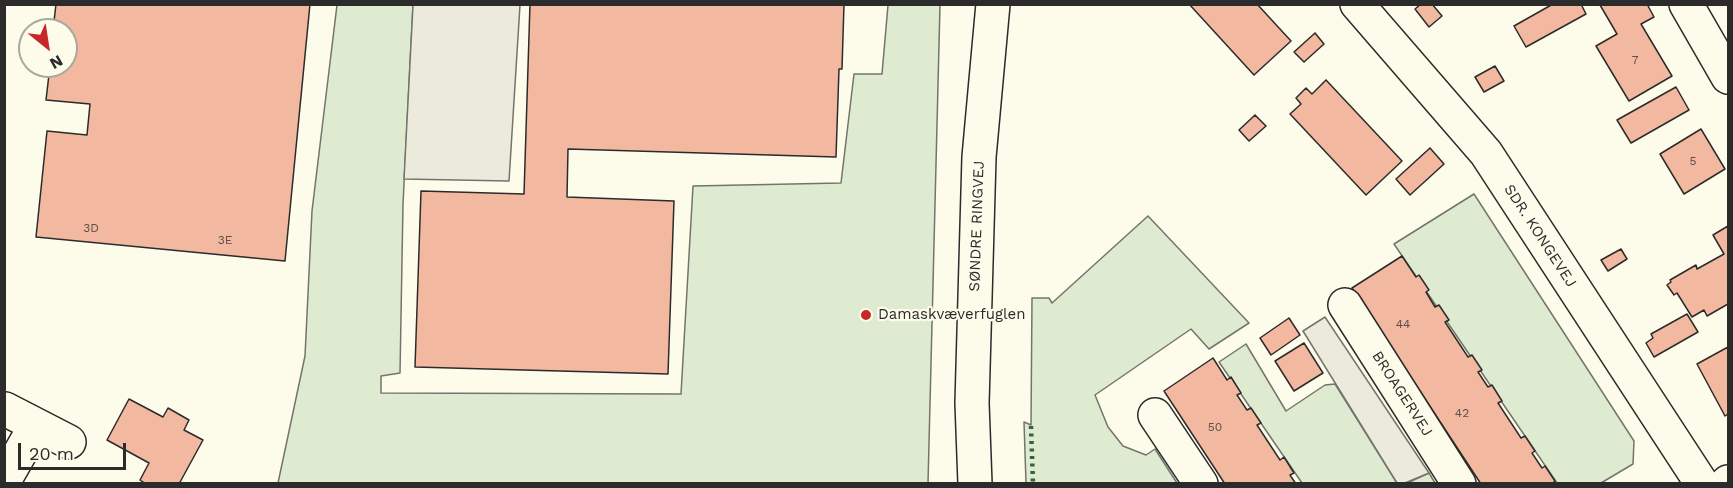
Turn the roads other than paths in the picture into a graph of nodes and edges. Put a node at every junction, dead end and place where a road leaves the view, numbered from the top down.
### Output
1 (993, 4) edge
2 (1357, 4) edge
3 (1686, 4) edge
4 (1728, 77) edge
5 (1345, 305) dead end
6 (5, 409) edge
7 (1155, 415) dead end
8 (36, 425) junction
9 (69, 442) dead end
10 (4, 481) edge
11 (975, 483) edge
12 (1201, 483) edge
13 (1460, 483) edge
14 (1702, 483) edge

1 - 11 street, SØNDRE RINGVEJ
2 - 14 street, SDR. KONGEVEJ
3 - 4 street
5 - 13 street, BROAGERVEJ
6 - 8 street
7 - 12 street
8 - 9 street
8 - 10 street

